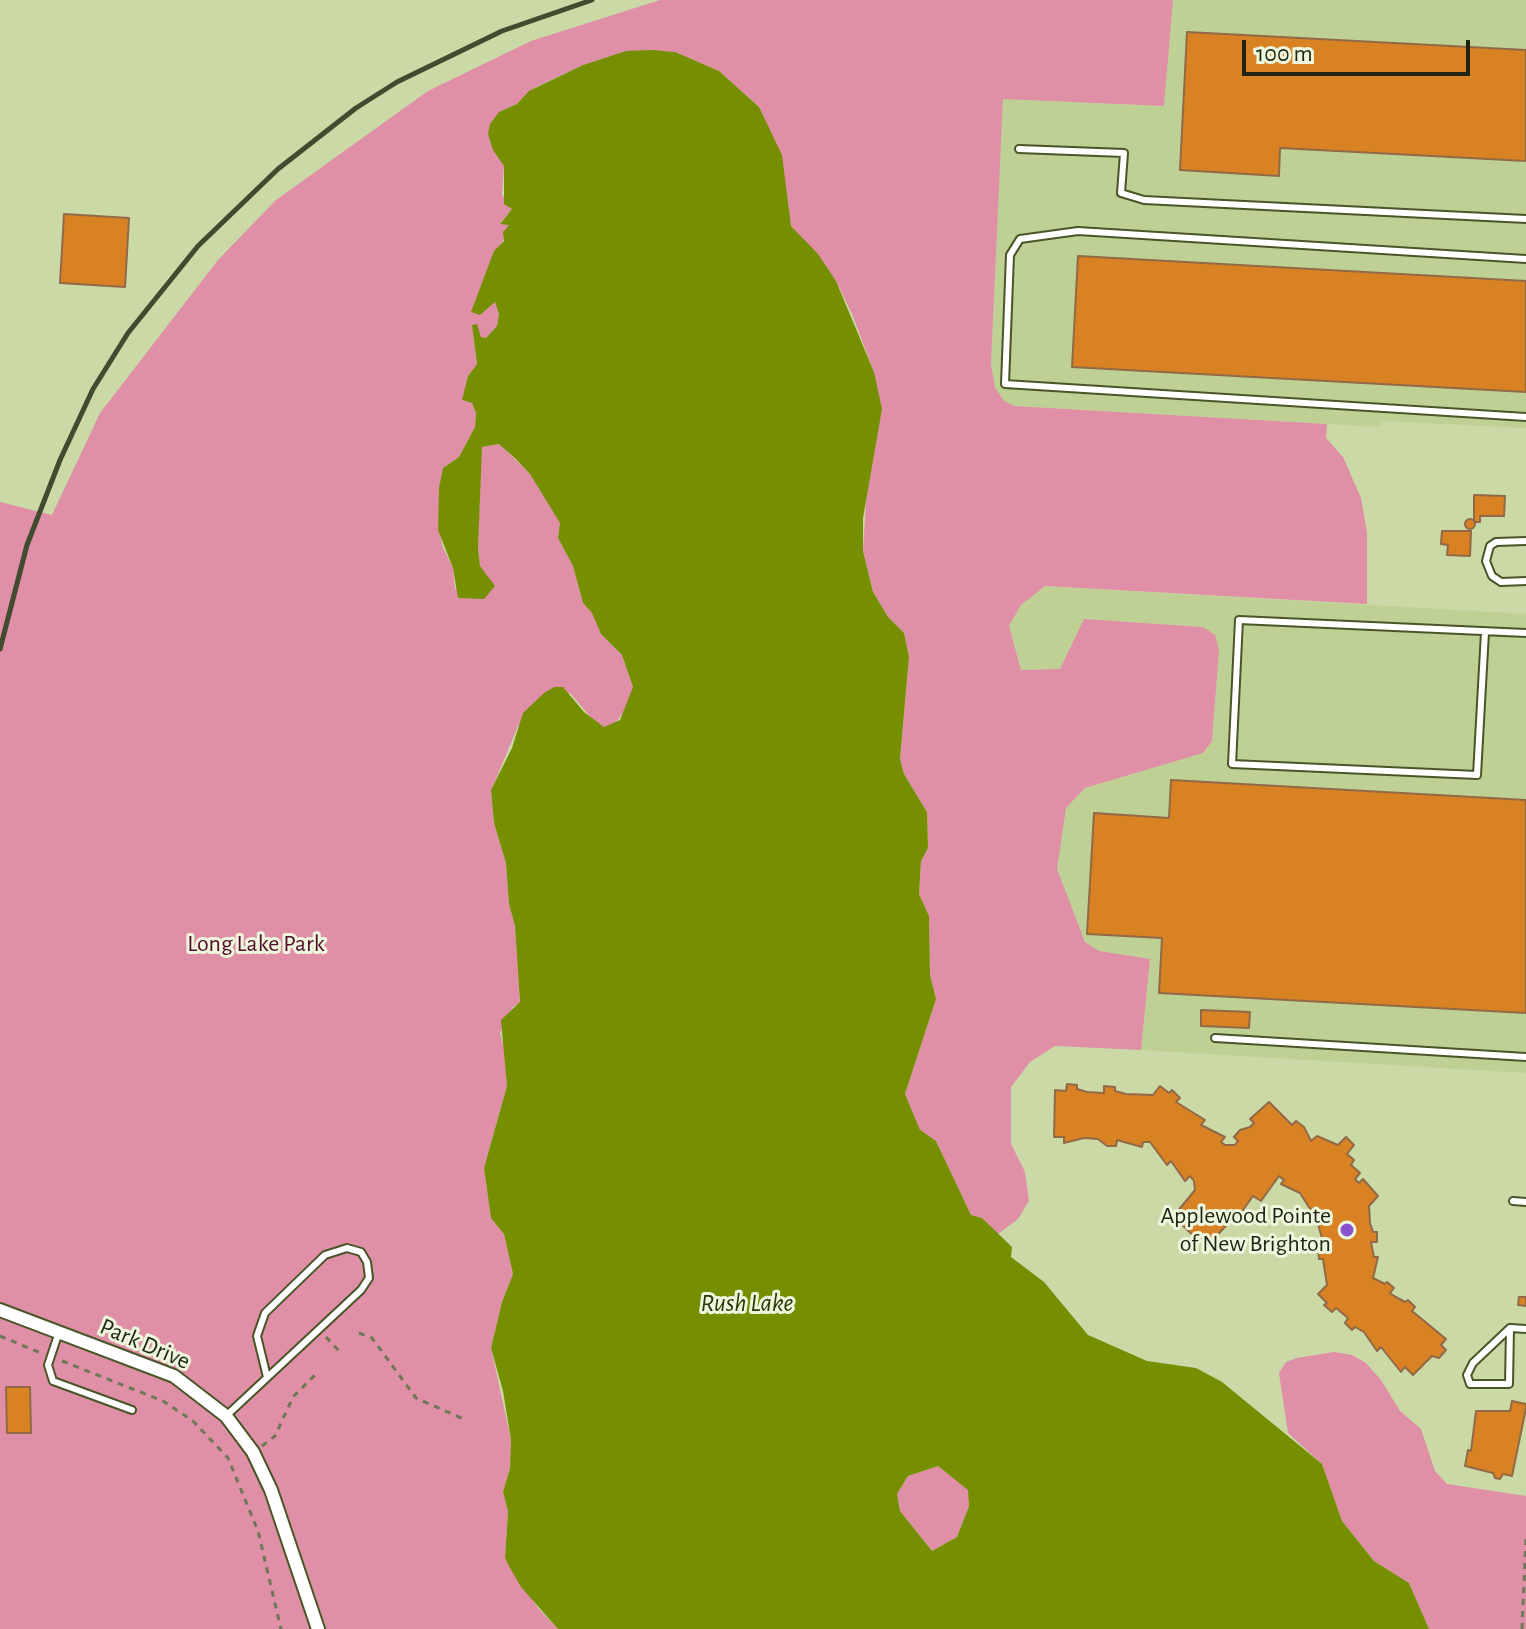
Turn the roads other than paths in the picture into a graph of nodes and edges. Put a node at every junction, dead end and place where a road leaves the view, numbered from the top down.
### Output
1 (1019, 149) dead end
2 (1526, 219) edge
3 (1526, 259) edge
4 (1526, 417) edge
5 (1526, 541) edge
6 (1526, 581) edge
7 (1485, 632) junction
8 (1526, 633) edge
9 (1215, 1038) dead end
10 (1526, 1057) edge
11 (1513, 1201) dead end
12 (1526, 1202) edge
13 (0, 1310) edge
14 (1510, 1328) junction
15 (1526, 1329) edge
16 (59, 1332) junction
17 (267, 1377) junction
18 (132, 1410) dead end
19 (226, 1416) junction
20 (318, 1629) edge

1 - 2 lane
3 - 4 lane
5 - 6 lane
7 - 7 lane
7 - 8 lane
9 - 10 lane
11 - 12 lane
13 - 16 street, Park Drive
14 - 14 lane
14 - 15 lane
16 - 18 lane
16 - 19 street, Park Drive
17 - 17 lane
17 - 19 lane
19 - 20 street, Park Drive

